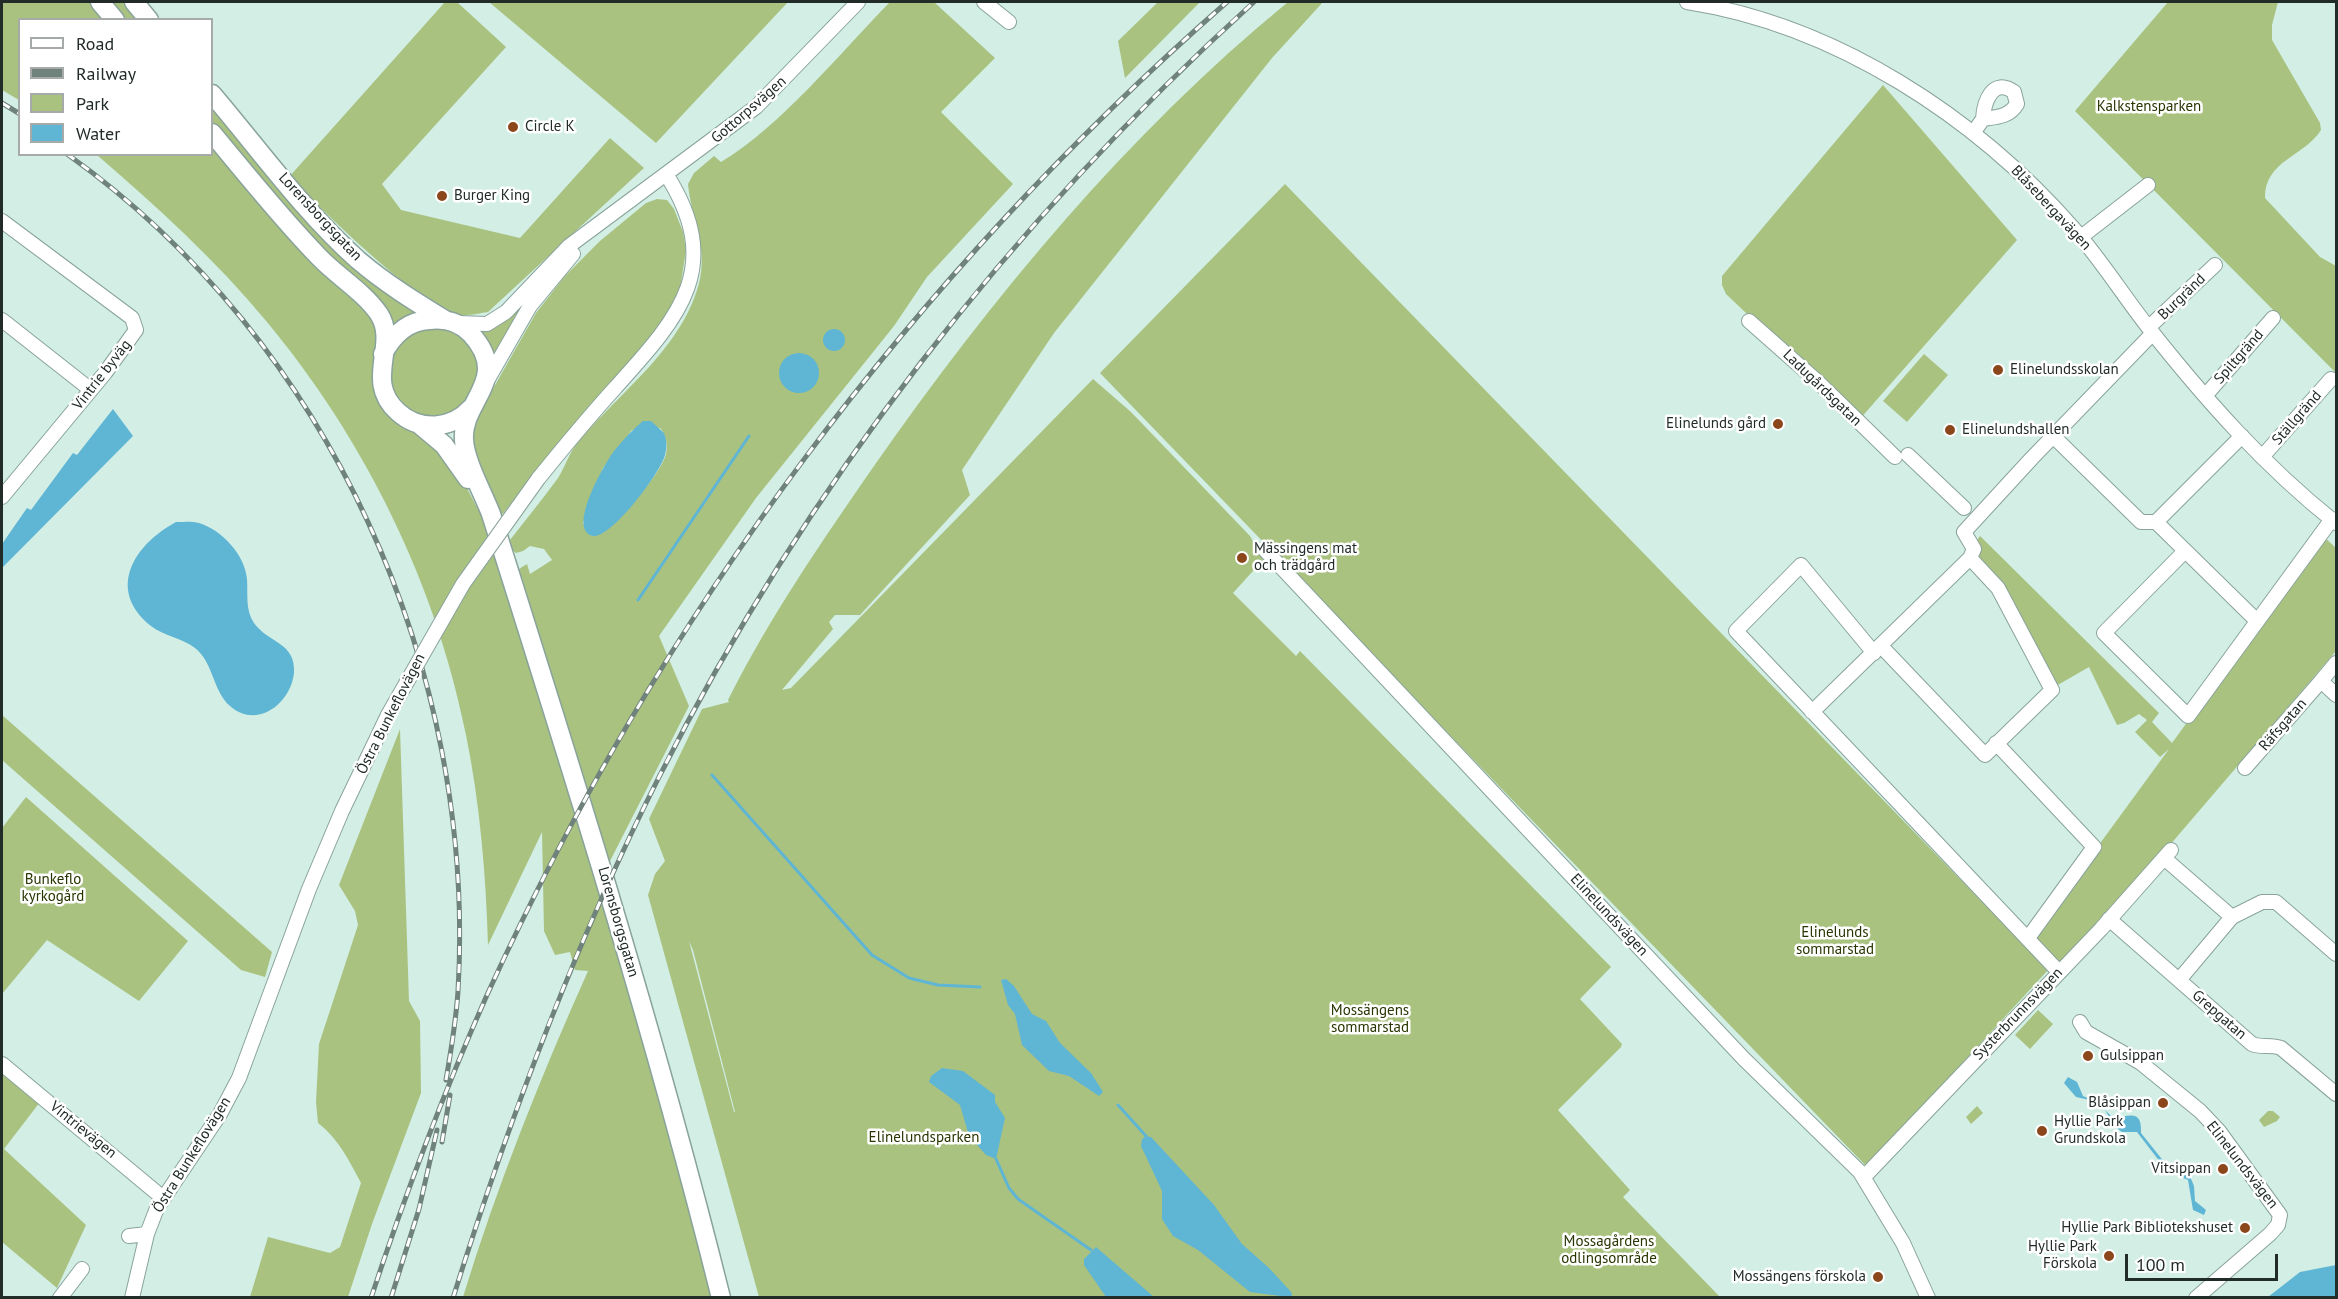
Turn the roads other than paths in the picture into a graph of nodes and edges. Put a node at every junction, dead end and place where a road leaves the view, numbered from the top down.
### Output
1 (134, 2) edge
2 (858, 2) edge
3 (984, 2) edge
4 (1687, 2) edge
5 (147, 18) edge
6 (1009, 22) dead end
7 (213, 95) edge
8 (1983, 118) dead end
9 (1973, 133) junction
10 (213, 134) edge
11 (666, 174) junction
12 (2148, 185) dead end
13 (626, 202) junction
14 (2, 221) edge
15 (2081, 237) junction
16 (2215, 265) dead end
17 (2273, 318) dead end
18 (2, 320) edge
19 (450, 321) junction
20 (1749, 321) dead end
21 (2151, 330) junction
22 (383, 354) junction
23 (2331, 379) dead end
24 (485, 384) junction
25 (91, 390) junction
26 (2205, 396) junction
27 (476, 403) junction
28 (418, 423) junction
29 (2053, 436) junction
30 (2242, 436) junction
31 (2262, 457) junction
32 (2, 497) edge
33 (1965, 508) dead end
34 (2334, 521) edge
35 (2156, 522) junction
36 (1264, 549) dead end
37 (503, 550) junction
38 (2185, 551) junction
39 (1970, 558) junction
40 (2257, 621) junction
41 (1878, 650) junction
42 (2337, 663) edge
43 (2320, 681) junction
44 (2337, 695) edge
45 (1812, 712) junction
46 (1996, 743) junction
47 (2245, 768) dead end
48 (2232, 917) junction
49 (2109, 920) junction
50 (2028, 938) junction
51 (2337, 954) edge
52 (2059, 972) junction
53 (2179, 980) junction
54 (2080, 1022) dead end
55 (2, 1064) edge
56 (2337, 1094) edge
57 (1864, 1177) junction
58 (163, 1198) junction
59 (147, 1234) junction
60 (129, 1236) dead end
61 (82, 1269) dead end
62 (60, 1298) edge
63 (132, 1298) edge
64 (721, 1298) edge
65 (1928, 1298) edge
66 (2196, 1298) edge

1 - 5 main road
2 - 11 street, Gottorpsvägen
3 - 6 street
4 - 9 street, Blåsebergavägen
7 - 19 main road, Lorensborgsgatan
8 - 9 street
9 - 15 street, Blåsebergavägen
10 - 22 main road, Lorensborgsgatan
11 - 13 street, Gottorpsvägen
11 - 58 street, Östra Bunkeflovägen, bridge
12 - 15 street
13 - 19 street, Gottorpsvägen
13 - 24 street, Gottorpsvägen
14 - 25 street, Vintrie byväg
15 - 21 street, Blåsebergavägen
16 - 21 street, Burgränd
17 - 26 street, Spiltgränd
18 - 25 street
19 - 22 main road
19 - 24 main road, Lorensborgsgatan
20 - 33 street, Ladugårdsgatan
21 - 26 street, Blåsebergavägen
21 - 29 street
22 - 28 main road, Lorensborgsgatan
23 - 31 street, Ställgränd
24 - 27 main road, Lorensborgsgatan
25 - 32 street, Vintrie byväg
26 - 30 street, Blåsebergavägen
27 - 28 main road, Lorensborgsgatan
27 - 37 main road, Lorensborgsgatan
28 - 37 main road, Lorensborgsgatan
29 - 35 street
29 - 39 street
30 - 31 street, Blåsebergavägen
30 - 35 street
31 - 34 street, Blåsebergavägen
34 - 40 street
35 - 38 street
36 - 57 street, Elinelundsvägen
37 - 64 main road, Lorensborgsgatan
38 - 40 street
38 - 40 street
39 - 41 street
39 - 46 street
41 - 45 street
41 - 45 street
41 - 46 street
42 - 43 street, Räfsgatan
43 - 44 street
43 - 47 street, Räfsgatan
45 - 50 street
46 - 50 street
48 - 49 street, Systerbrunnsvägen
48 - 51 street
48 - 53 street
49 - 52 street, Systerbrunnsvägen
49 - 53 street, Grepgatan
50 - 52 street
52 - 57 street, Systerbrunnsvägen
53 - 56 street, Grepgatan
54 - 66 street, Elinelundsvägen
55 - 58 street, Vintrievägen
57 - 65 street, Elinelundsvägen
58 - 59 street, Östra Bunkeflovägen
59 - 60 street
59 - 63 street, Östra Bunkeflovägen
61 - 62 street

